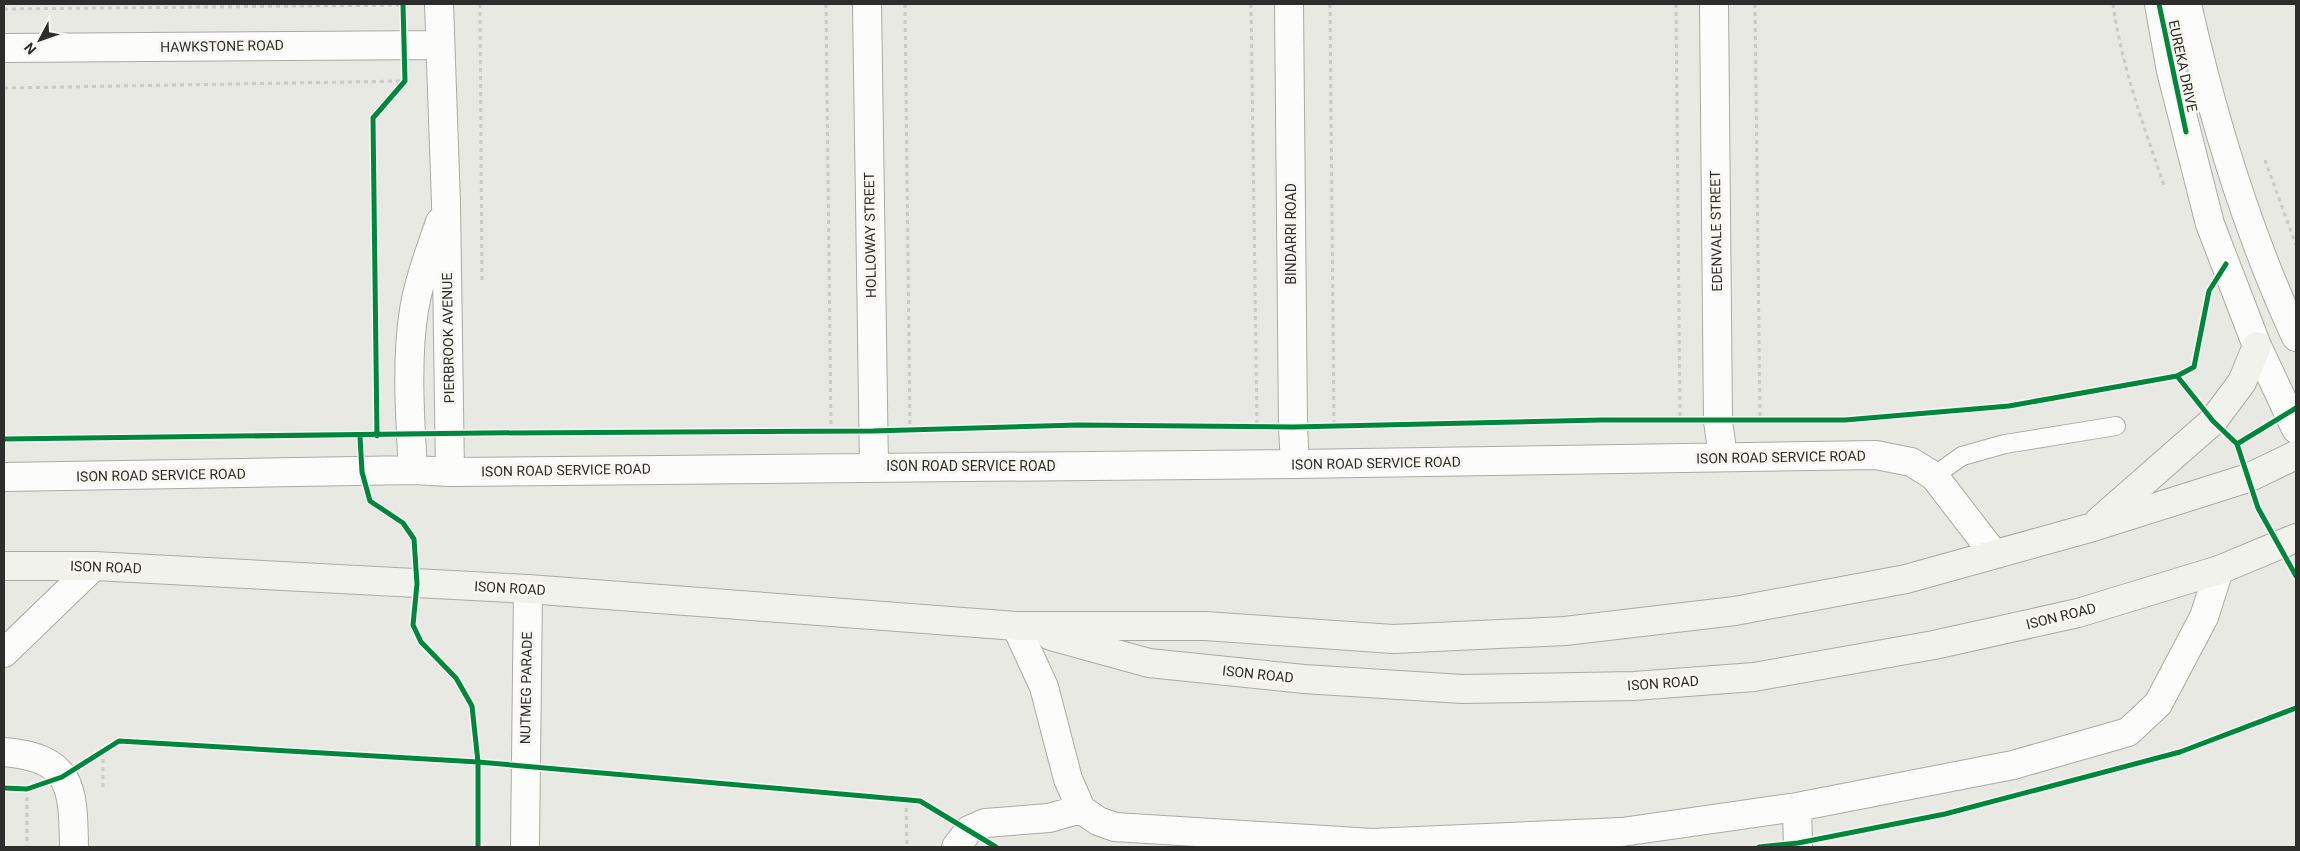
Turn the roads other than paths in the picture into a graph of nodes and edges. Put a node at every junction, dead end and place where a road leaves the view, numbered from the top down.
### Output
1 (439, 4) edge
2 (867, 4) edge
3 (1289, 4) edge
4 (1714, 4) edge
5 (2159, 4) edge
6 (2188, 4) edge
7 (440, 45) junction
8 (4, 48) edge
9 (446, 204) junction
10 (2296, 337) edge
11 (2257, 346) junction
12 (2116, 426) dead end
13 (2296, 429) edge
14 (2296, 455) edge
15 (1723, 457) junction
16 (1295, 464) junction
17 (874, 467) junction
18 (413, 470) junction
19 (450, 472) junction
20 (1934, 476) junction
21 (4, 477) edge
22 (2092, 527) junction
23 (2296, 538) edge
24 (1994, 554) junction
25 (4, 566) edge
26 (94, 566) junction
27 (2219, 570) junction
28 (528, 589) junction
29 (1016, 626) junction
30 (4, 653) edge
31 (4, 752) edge
32 (1797, 807) junction
33 (1081, 809) junction
34 (1372, 845) edge
35 (74, 847) edge
36 (525, 847) edge
37 (956, 847) edge
38 (1798, 847) edge

1 - 7 street, PIERBROOK AVENUE
2 - 17 street, HOLLOWAY STREET
3 - 16 street, BINDARRI ROAD
4 - 15 street, EDENVALE STREET
5 - 11 street, EUREKA DRIVE
6 - 10 street, EUREKA DRIVE
7 - 8 street, HAWKSTONE ROAD
7 - 9 street, PIERBROOK AVENUE
9 - 18 street, PIERBROOK AVENUE
9 - 19 street, PIERBROOK AVENUE
11 - 13 street, EUREKA DRIVE
11 - 22 main road
12 - 20 lane
14 - 22 main road, ISON ROAD
15 - 16 street, ISON ROAD SERVICE ROAD
15 - 20 street, ISON ROAD SERVICE ROAD
16 - 17 street, ISON ROAD SERVICE ROAD
17 - 19 street, ISON ROAD SERVICE ROAD
18 - 19 street, ISON ROAD SERVICE ROAD
18 - 21 street, ISON ROAD SERVICE ROAD
20 - 24 street, ISON ROAD SERVICE ROAD
22 - 24 main road, ISON ROAD
23 - 27 main road, ISON ROAD
24 - 29 main road, ISON ROAD
25 - 26 main road, ISON ROAD
26 - 28 main road, ISON ROAD
26 - 30 street
27 - 29 main road, ISON ROAD
27 - 32 street
28 - 29 main road, ISON ROAD
28 - 36 street, NUTMEG PARADE
29 - 33 street
31 - 35 street
32 - 34 street
32 - 38 street
33 - 34 street
33 - 37 street

